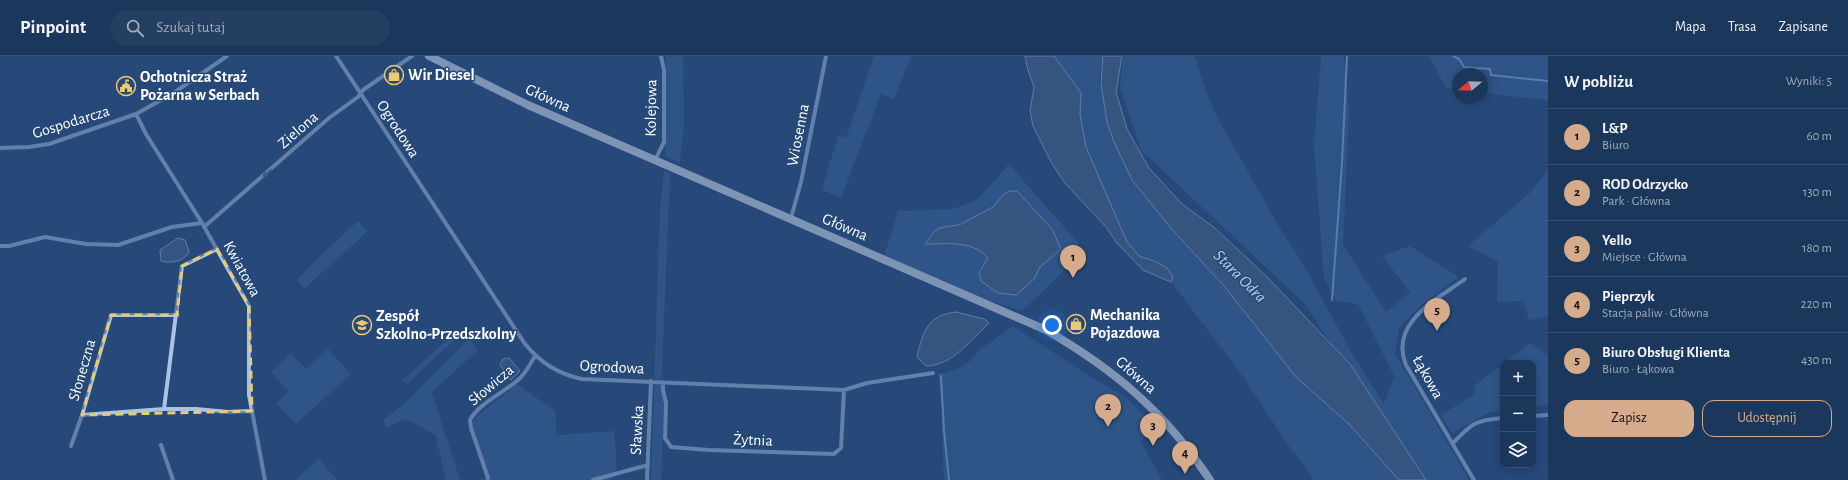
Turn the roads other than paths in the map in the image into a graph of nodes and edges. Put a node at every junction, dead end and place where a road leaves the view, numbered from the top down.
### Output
1 (227, 56) edge
2 (336, 56) edge
3 (412, 56) edge
4 (429, 56) edge
5 (661, 56) edge
6 (826, 56) edge
7 (360, 94) junction
8 (136, 114) junction
9 (0, 148) edge
10 (656, 160) junction
11 (791, 218) junction
12 (202, 223) junction
13 (204, 227) junction
14 (0, 246) edge
15 (217, 249) junction
16 (1465, 279) dead end
17 (177, 316) junction
18 (535, 356) junction
19 (932, 372) dead end
20 (651, 381) junction
21 (663, 382) junction
22 (844, 390) junction
23 (164, 409) junction
24 (252, 411) junction
25 (82, 415) junction
26 (1548, 415) edge
27 (1536, 416) edge
28 (1500, 418) edge
29 (1453, 443) junction
30 (161, 445) dead end
31 (71, 446) dead end
32 (648, 465) junction
33 (488, 478) dead end
34 (173, 480) edge
35 (265, 480) edge
36 (594, 480) edge
37 (647, 480) edge
38 (1210, 480) edge
39 (1474, 480) edge

1 - 8 street, Gospodarcza
2 - 7 street, Ogrodowa
3 - 7 street, Zielona
4 - 10 main road, Główna
5 - 10 street, Kolejowa
6 - 11 street, Wiosenna
7 -> 13 street, Zielona
7 - 18 street, Ogrodowa
8 - 9 street, Gospodarcza
8 - 12 street, Kwiatowa
10 - 11 main road, Główna
11 - 38 main road, Główna
12 - 13 street, Kwiatowa
12 - 14 street
13 - 15 street, Kwiatowa
15 - 17 street
15 - 24 street, Kwiatowa
16 - 29 street, Łąkowa
17 - 23 street
17 - 25 street, Słoneczna
18 - 20 street, Ogrodowa
18 - 33 street, Słowicza
19 - 22 street, Ogrodowa
20 - 21 street, Ogrodowa
20 - 32 street, Sławska
21 - 22 street, Ogrodowa
21 - 22 street, Żytnia
23 - 24 street, Słoneczna
23 - 25 street, Słoneczna
24 - 35 street, Kwiatowa
25 - 31 street
26 - 27 street
28 - 29 street
29 - 39 street, Łąkowa
30 - 34 street
32 - 36 street
32 - 37 street, Sławska

